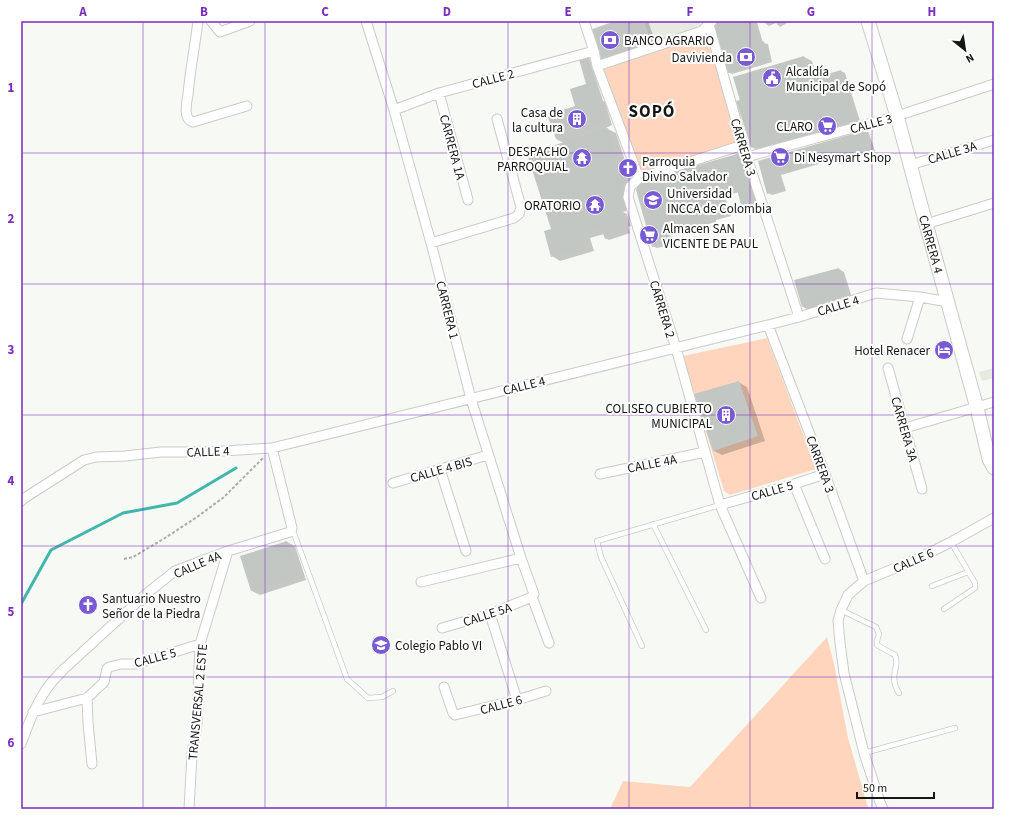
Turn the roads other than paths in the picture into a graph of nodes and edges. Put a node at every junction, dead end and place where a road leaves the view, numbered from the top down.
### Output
1 (198, 21) edge
2 (211, 21) edge
3 (250, 21) edge
4 (366, 21) edge
5 (584, 21) edge
6 (868, 21) edge
7 (709, 22) edge
8 (594, 51) junction
9 (596, 66) junction
10 (994, 84) edge
11 (438, 93) junction
12 (246, 106) dead end
13 (394, 110) junction
14 (897, 116) junction
15 (497, 119) dead end
16 (994, 140) edge
17 (743, 145) junction
18 (747, 157) junction
19 (910, 165) junction
20 (639, 178) junction
21 (468, 200) dead end
22 (994, 203) edge
23 (926, 224) junction
24 (431, 243) junction
25 (920, 297) junction
26 (948, 302) junction
27 (798, 317) junction
28 (768, 325) junction
29 (907, 339) dead end
30 (676, 348) junction
31 (888, 368) dead end
32 (471, 399) junction
33 (994, 402) edge
34 (977, 408) junction
35 (905, 428) junction
36 (272, 448) junction
37 (705, 452) junction
38 (488, 455) junction
39 (994, 468) edge
40 (440, 469) junction
41 (600, 474) dead end
42 (825, 474) junction
43 (393, 483) dead end
44 (794, 484) junction
45 (922, 489) dead end
46 (21, 501) edge
47 (720, 505) junction
48 (994, 518) edge
49 (653, 524) junction
50 (292, 528) junction
51 (951, 542) junction
52 (228, 551) junction
53 (466, 551) dead end
54 (521, 558) junction
55 (825, 559) dead end
56 (968, 572) junction
57 (421, 582) dead end
58 (864, 582) junction
59 (932, 586) dead end
60 (532, 597) junction
61 (761, 598) dead end
62 (944, 609) dead end
63 (841, 610) junction
64 (490, 614) junction
65 (442, 628) dead end
66 (706, 630) dead end
67 (548, 643) dead end
68 (200, 644) junction
69 (642, 646) dead end
70 (444, 687) dead end
71 (393, 691) dead end
72 (546, 691) dead end
73 (899, 694) dead end
74 (87, 698) junction
75 (517, 700) junction
76 (33, 712) junction
77 (956, 728) dead end
78 (21, 744) edge
79 (864, 753) junction
80 (92, 764) dead end
81 (189, 809) edge
82 (883, 809) edge

1 - 12 street
2 - 3 street
4 - 13 street, CARRERA 1
5 - 8 street
6 - 14 main road, CARRERA 4
7 - 9 street
7 - 17 street, CARRERA 3
8 - 9 street
8 - 11 street, CALLE 2
9 - 20 street
10 - 14 street, CALLE 3
11 - 13 street, CALLE 2
11 - 21 street, CARRERA 1A
13 - 24 street, CARRERA 1
14 - 18 street, CALLE 3
14 - 19 main road, CARRERA 4
15 - 24 street
16 - 19 street, CALLE 3A
17 - 18 street, CARRERA 3
17 - 20 street
18 - 27 street, CARRERA 3
19 - 23 main road, CARRERA 4
20 - 30 street, CARRERA 2
22 - 23 street
23 - 26 main road, CARRERA 4
24 - 32 street, CARRERA 1
25 - 26 street, CALLE 4
25 - 27 street, CALLE 4
25 - 29 street
26 - 34 main road, CARRERA 4
27 - 28 street, CALLE 4
28 - 30 street, CALLE 4
28 - 42 street, CARRERA 3
30 - 32 street, CALLE 4
30 - 37 street, CARRERA 2
31 - 35 street, CARRERA 3A
32 - 36 street, CALLE 4
32 - 38 street, CARRERA 1
33 - 34 street
34 - 35 street
34 - 39 main road, CARRERA 4
35 - 45 street, CARRERA 3A
36 - 46 street, CALLE 4
36 - 50 street
37 - 41 street, CALLE 4A
37 - 47 street, CARRERA 2
38 - 40 street, CALLE 4 BIS
38 - 54 street, CARRERA 1
40 - 43 street, CALLE 4 BIS
40 - 53 street
42 - 44 street, CALLE 5
42 - 58 street, CARRERA 3
44 - 47 street, CALLE 5
44 - 55 street
47 - 49 lane
47 - 61 street, CARRERA 2
48 - 51 street, CALLE 6
49 - 66 lane
49 - 69 lane
50 - 52 street, CALLE 4A
50 - 71 lane
51 - 56 lane
51 - 58 street, CALLE 6
52 - 68 street, TRANSVERSAL 2 ESTE
52 - 76 street, CALLE 4A
54 - 57 street
54 - 60 street, CARRERA 1
56 - 59 lane
56 - 62 lane
58 - 63 street, CALLE 6
60 - 64 street, CALLE 5A
60 - 67 street, CARRERA 1
63 - 73 lane
63 - 79 street
64 - 65 street, CALLE 5A
64 - 75 street
68 - 74 street, CALLE 5
68 - 81 street, TRANSVERSAL 2 ESTE
70 - 75 street, CALLE 6
72 - 75 street, CALLE 6
74 - 76 street, CALLE 5
74 - 80 street
76 - 78 street, CALLE 4A
77 - 79 lane
79 - 82 street

